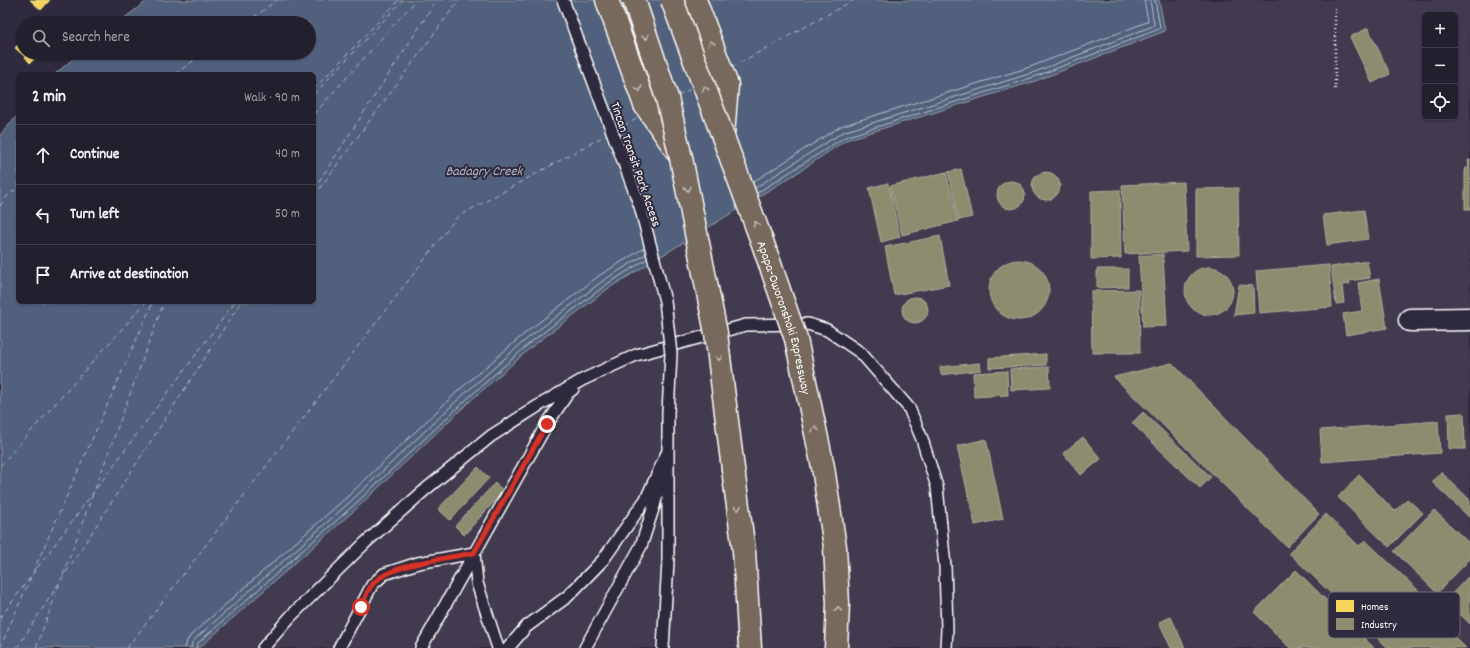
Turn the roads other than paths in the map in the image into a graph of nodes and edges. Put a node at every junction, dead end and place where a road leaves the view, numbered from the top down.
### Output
1 (563, 0) edge
2 (607, 0) edge
3 (634, 0) edge
4 (672, 0) edge
5 (695, 0) edge
6 (723, 135) junction
7 (682, 158) junction
8 (1470, 319) edge
9 (1410, 320) dead end
10 (582, 380) junction
11 (667, 453) junction
12 (474, 553) junction
13 (263, 648) edge
14 (339, 648) edge
15 (421, 648) edge
16 (498, 648) edge
17 (508, 648) edge
18 (585, 648) edge
19 (663, 648) edge
20 (750, 648) edge
21 (836, 648) edge
22 (946, 648) edge

1 - 11 lane, Tincan Transit Park Access, bridge
2 -> 7 highway, bridge
3 -> 7 highway, bridge
6 -> 4 highway, Apapa-Oworonshoki Expressway, bridge
6 -> 5 highway
21 -> 6 highway, Apapa-Oworonshoki Expressway, bridge
7 -> 20 highway, bridge
8 - 9 street
10 - 12 lane
10 - 13 lane
10 - 22 lane
11 - 17 lane
11 - 18 lane
11 - 19 lane
12 - 14 lane
12 - 15 lane
12 - 16 lane

